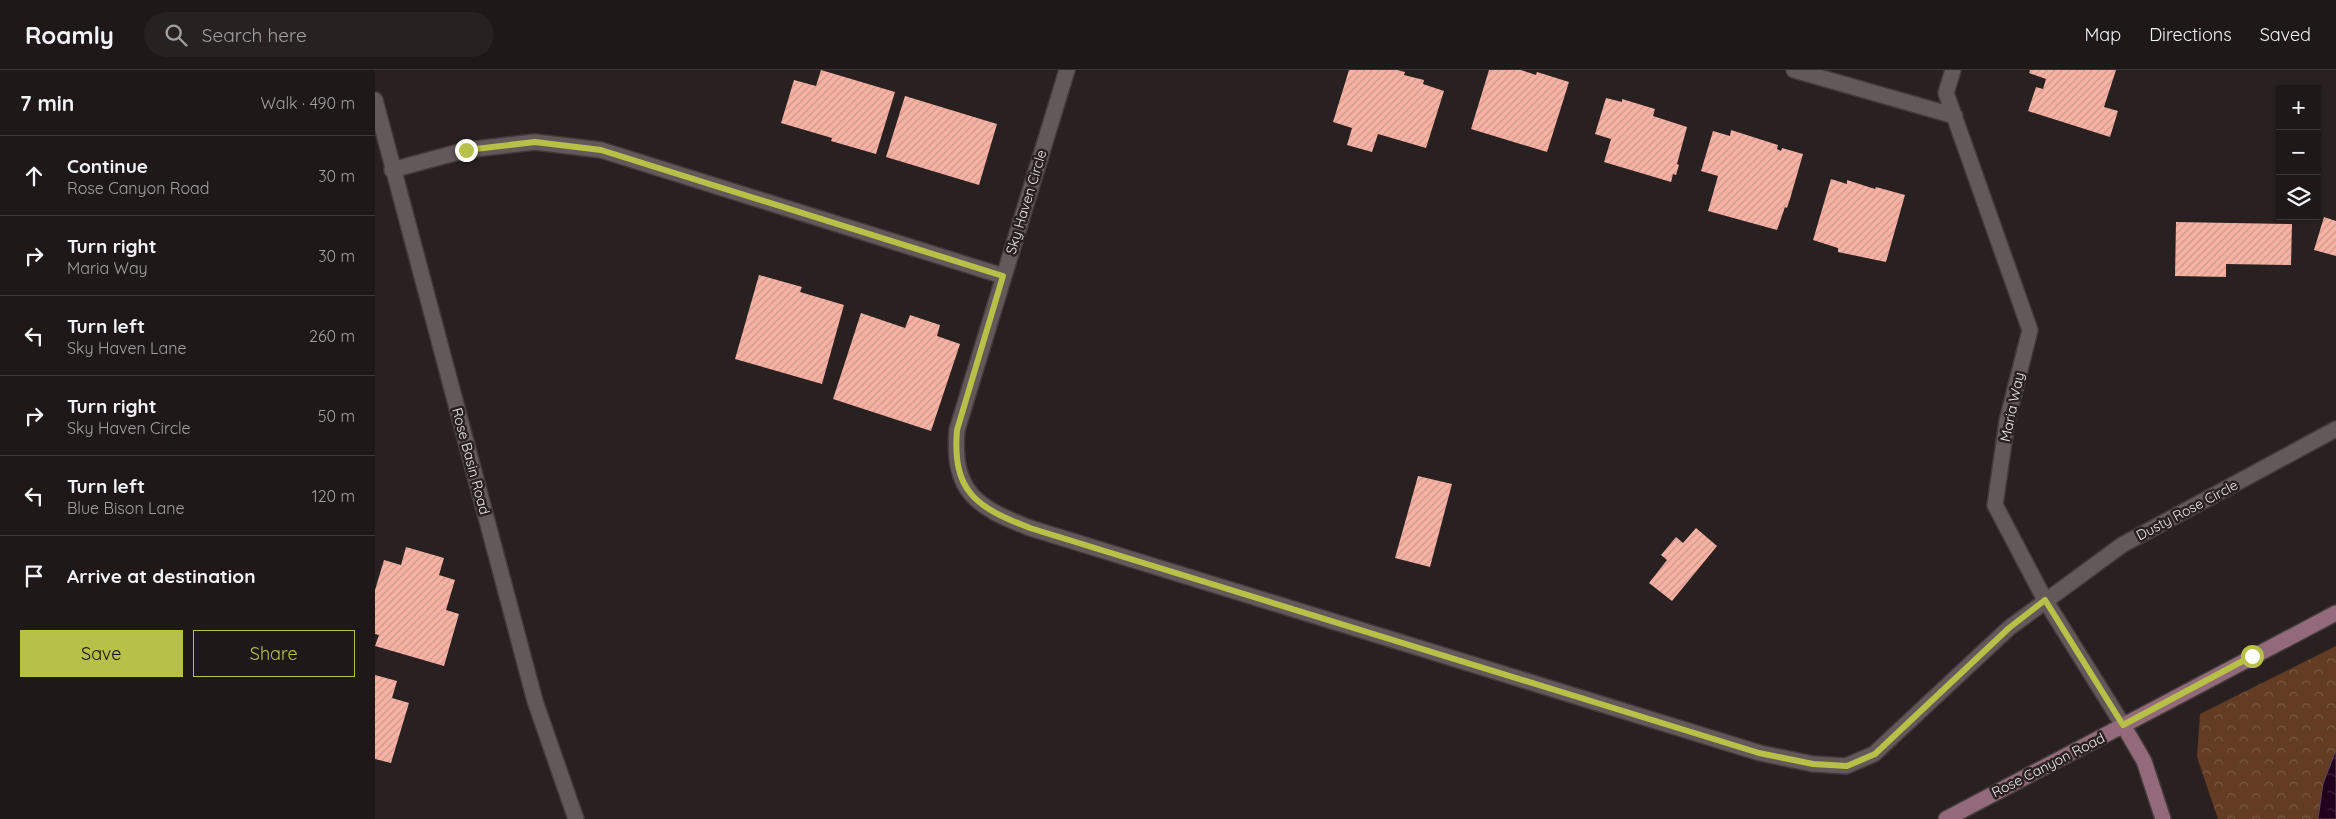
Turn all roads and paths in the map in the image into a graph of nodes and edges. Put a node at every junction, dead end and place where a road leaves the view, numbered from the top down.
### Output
1 (1067, 70) edge
2 (1794, 70) edge
3 (1953, 70) edge
4 (375, 100) edge
5 (1955, 116) junction
6 (392, 170) junction
7 (1003, 276) junction
8 (2336, 429) edge
9 (960, 479) joint
10 (2045, 600) junction
11 (2336, 613) edge
12 (2123, 725) junction
13 (576, 819) edge
14 (1945, 819) edge
15 (2163, 819) edge

1 - 7 street, Sky Haven Circle
2 - 5 street
3 - 5 street, Maria Way
4 - 6 street, Rose Basin Road
5 - 10 street, Maria Way
6 - 7 street
6 - 13 street, Rose Basin Road
7 - 9 street, Sky Haven Circle
8 - 10 street, Dusty Rose Circle
9 - 10 street, Dusty Rose Circle
10 - 12 street, Maria Way
11 - 12 street, Rose Canyon Road
12 - 14 street, Rose Canyon Road
12 - 15 street

